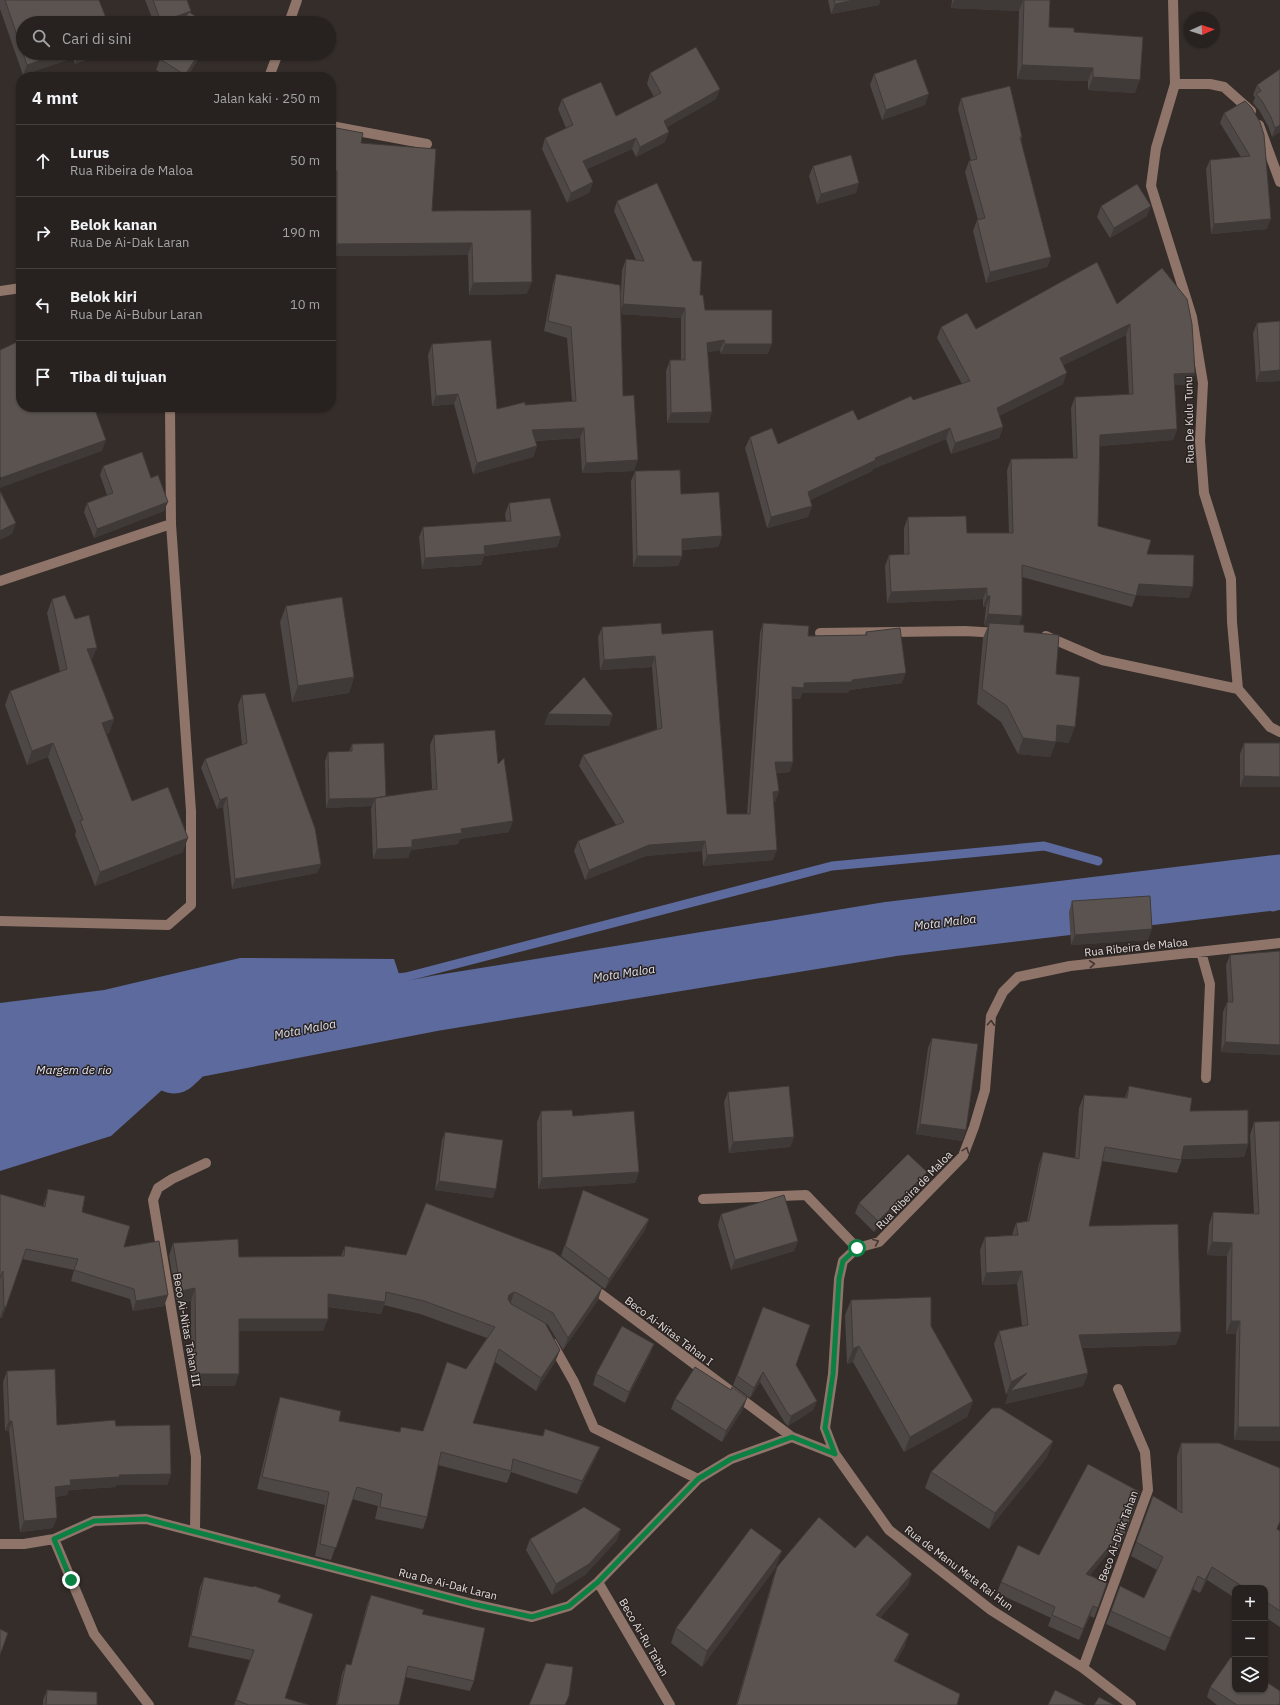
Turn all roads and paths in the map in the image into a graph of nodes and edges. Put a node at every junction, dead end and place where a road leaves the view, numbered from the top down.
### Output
1 (297, 0) edge
2 (1173, 0) edge
3 (291, 16) edge
4 (275, 60) edge
5 (271, 72) edge
6 (1175, 84) junction
7 (336, 127) edge
8 (427, 144) dead end
9 (1280, 182) edge
10 (16, 289) edge
11 (0, 291) edge
12 (170, 412) edge
13 (171, 524) junction
14 (0, 581) edge
15 (820, 633) dead end
16 (1012, 633) edge
17 (1035, 634) edge
18 (1238, 689) junction
19 (1280, 732) edge
20 (0, 921) edge
21 (1280, 943) edge
22 (1202, 952) junction
23 (1206, 1078) dead end
24 (206, 1163) dead end
25 (703, 1199) dead end
26 (857, 1248) junction
27 (583, 1281) edge
28 (549, 1337) edge
29 (1118, 1389) dead end
30 (792, 1437) junction
31 (835, 1454) junction
32 (698, 1479) junction
33 (195, 1531) junction
34 (54, 1539) junction
35 (0, 1545) edge
36 (598, 1582) junction
37 (1083, 1668) junction
38 (149, 1705) edge
39 (670, 1705) edge
40 (1131, 1705) edge

1 - 3 street
2 - 6 street, Rua De Kulu Tunu
4 - 5 street
6 - 9 street
6 - 18 street, Rua De Kulu Tunu
7 - 8 street
10 - 11 street
12 - 13 street
13 - 14 street
13 - 20 street
15 - 16 street
17 - 18 street
18 - 19 street
21 - 22 street, Rua Ribeira de Maloa
22 - 23 street
26 -> 22 street, Rua Ribeira de Maloa
24 - 33 street, Beco Ai-Nitas Tahan III
25 - 26 street
26 - 31 street, Rua Ribeira de Maloa
27 - 30 street, Beco Ai-Nitas Tahan I
28 - 32 street
29 - 37 street, Beco Ai-Di’ik Tahan
30 - 31 street
30 - 32 street, Rua De Ai-Dak Laran
31 - 37 street, Rua de Manu Meta Rai Hun
32 - 36 street, Rua De Ai-Dak Laran
33 - 34 street, Rua De Ai-Dak Laran
33 - 36 street, Rua De Ai-Dak Laran
34 - 35 street, Rua De Ai-Dak Laran
34 - 38 street
36 - 39 street, Beco Ai-Ru Tahan
37 - 40 street, Rua de Manu Meta Rai Hun

